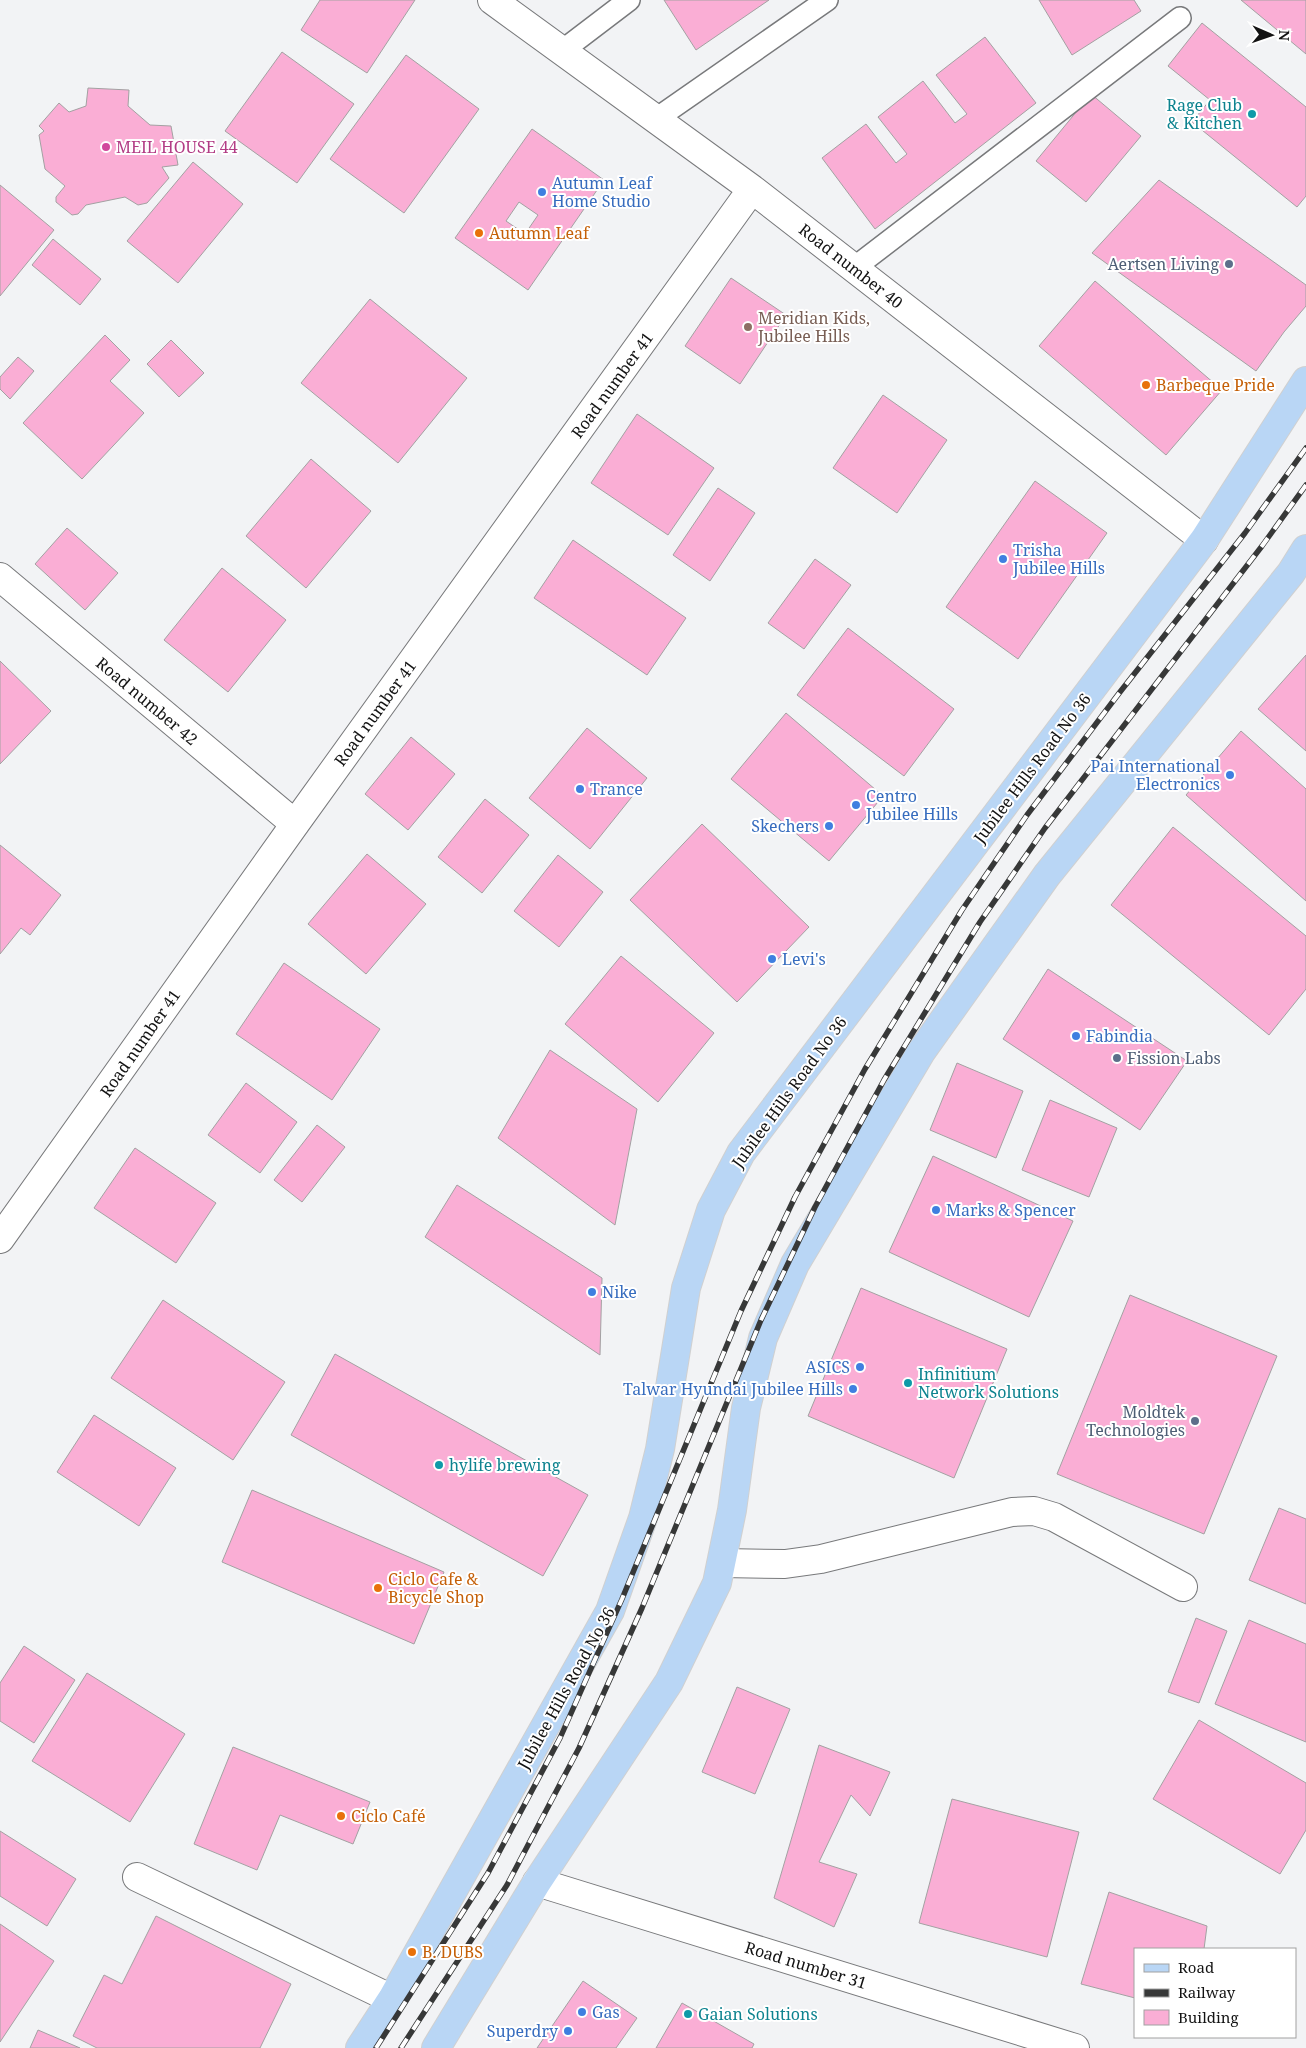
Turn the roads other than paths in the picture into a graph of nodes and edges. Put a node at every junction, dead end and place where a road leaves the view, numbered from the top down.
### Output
1 (492, 0) edge
2 (629, 0) edge
3 (827, 0) edge
4 (1180, 18) dead end
5 (562, 51) junction
6 (656, 119) junction
7 (752, 189) junction
8 (854, 268) junction
9 (1306, 381) edge
10 (1204, 540) junction
11 (1306, 550) edge
12 (0, 578) edge
13 (295, 824) junction
14 (0, 1239) edge
15 (722, 1563) junction
16 (1183, 1586) dead end
17 (137, 1878) dead end
18 (537, 1882) junction
19 (392, 1999) junction
20 (360, 2048) edge
21 (436, 2048) edge
22 (1075, 2048) edge

1 - 5 street, Road number 40
2 - 5 lane
3 - 6 lane
4 - 8 lane
5 - 6 street, Road number 40
6 - 7 street, Road number 40
7 - 8 street, Road number 40
7 - 13 street, Road number 41
8 - 10 street, Road number 40
9 - 10 main road, Jubilee Hills Road No 36
10 - 19 main road, Jubilee Hills Road No 36
11 - 15 main road
12 - 13 street, Road number 42
13 - 14 street, Road number 41
15 - 16 street
15 - 18 main road
17 - 19 street
18 - 21 main road
18 - 22 street, Road number 31
19 - 20 main road, Jubilee Hills Road No 36

